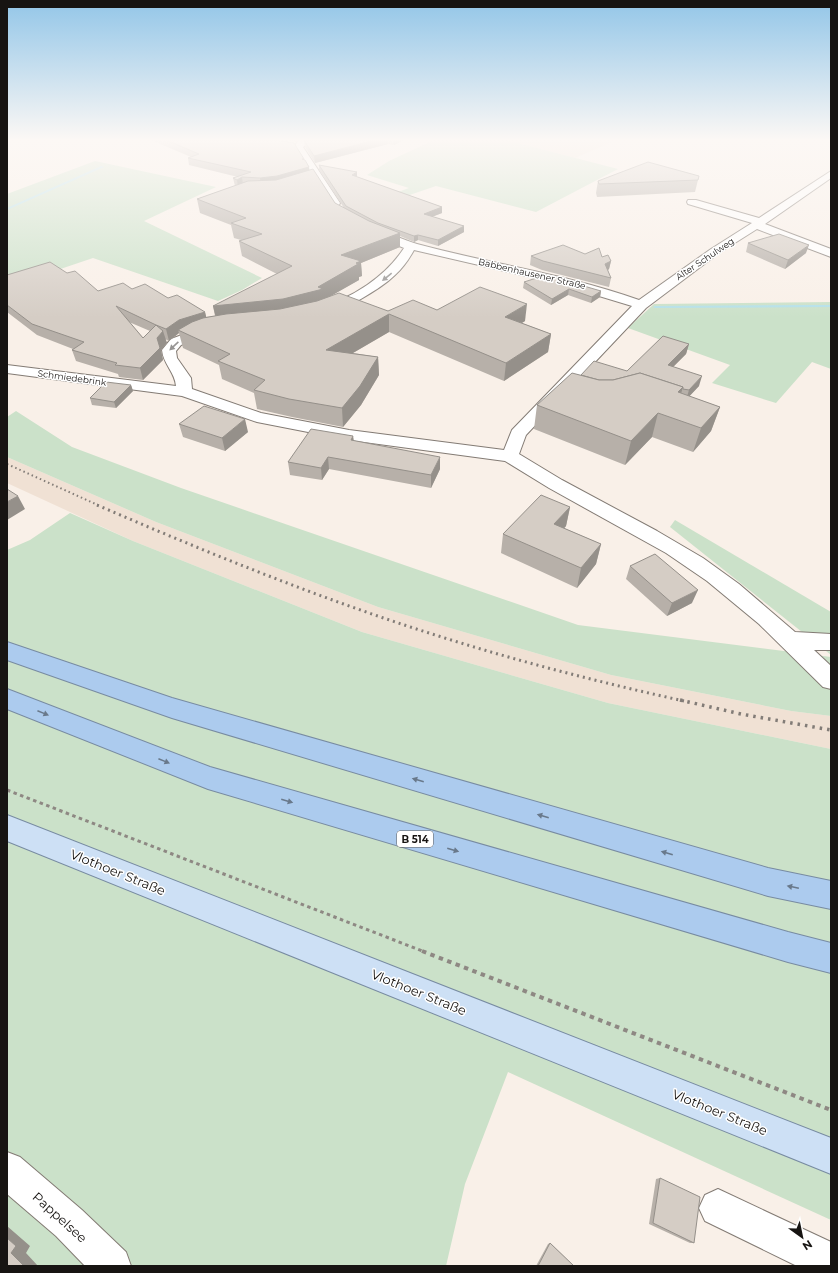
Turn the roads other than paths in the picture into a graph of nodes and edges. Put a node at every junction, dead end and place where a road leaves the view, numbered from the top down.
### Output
1 (330, 199) edge
2 (794, 199) edge
3 (692, 202) dead end
4 (341, 214) edge
5 (758, 224) junction
6 (361, 225) edge
7 (411, 246) junction
8 (831, 253) edge
9 (641, 305) junction
10 (314, 314) edge
11 (224, 326) edge
12 (7, 369) edge
13 (562, 388) junction
14 (184, 392) junction
15 (581, 393) edge
16 (510, 456) junction
17 (790, 640) junction
18 (831, 642) edge
19 (7, 651) edge
20 (831, 680) edge
21 (7, 699) edge
22 (7, 828) edge
23 (831, 895) edge
24 (831, 958) edge
25 (831, 1156) edge
26 (7, 1170) edge
27 (718, 1208) dead end
28 (831, 1262) edge
29 (112, 1266) edge

1 - 4 street
2 - 5 street, Alter Schulweg
3 - 5 street
5 - 8 street
5 - 9 street, Alter Schulweg
6 - 7 street, Babbenhausener Straße
7 - 9 street, Babbenhausener Straße
7 -> 10 street
9 - 13 street
11 -> 14 street
12 - 14 street, Schmiedebrink
13 - 15 street
13 - 16 street
14 - 16 street
16 - 17 street
17 - 18 street
17 - 20 street
23 -> 19 highway
21 -> 24 highway, B 514
22 - 25 main road, Vlothoer Straße
26 - 29 street, Pappelsee
27 - 28 street

